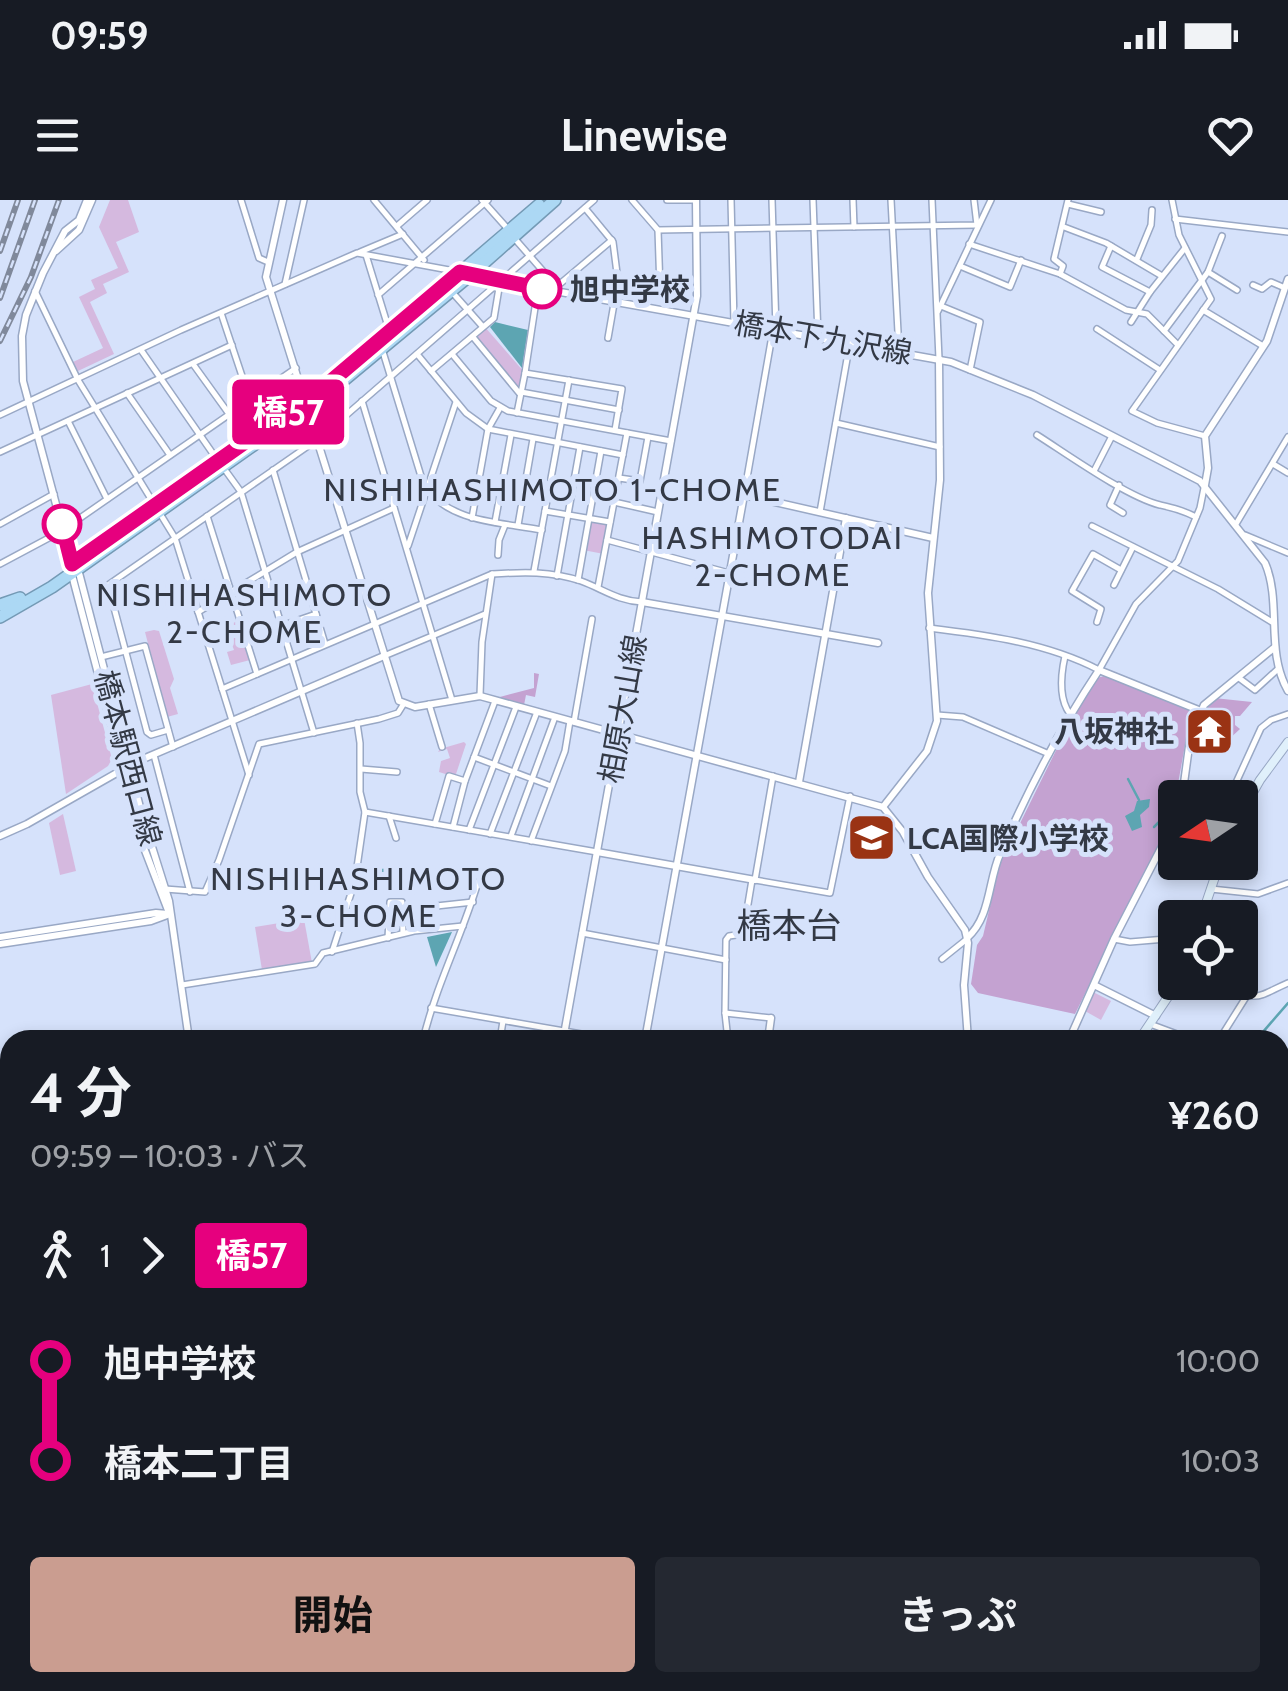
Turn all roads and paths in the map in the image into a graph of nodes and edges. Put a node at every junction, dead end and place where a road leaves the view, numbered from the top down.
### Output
1 (90, 200) edge
2 (241, 200) edge
3 (283, 200) edge
4 (304, 200) edge
5 (374, 200) edge
6 (427, 200) edge
7 (537, 200) edge
8 (545, 200) edge
9 (558, 200) edge
10 (594, 200) edge
11 (632, 200) edge
12 (667, 200) edge
13 (696, 200) edge
14 (732, 200) edge
15 (772, 200) edge
16 (813, 200) edge
17 (853, 200) edge
18 (891, 200) edge
19 (932, 200) edge
20 (974, 200) edge
21 (990, 200) edge
22 (1172, 200) edge
23 (485, 201) edge
24 (1068, 202) edge
25 (584, 208) junction
26 (1152, 210) dead end
27 (1101, 212) dead end
28 (1175, 218) junction
29 (397, 226) junction
30 (933, 226) junction
31 (977, 226) junction
32 (854, 227) junction
33 (893, 227) junction
34 (1064, 227) junction
35 (814, 228) junction
36 (773, 229) junction
37 (658, 230) junction
38 (697, 230) junction
39 (732, 230) junction
40 (65, 231) junction
41 (1288, 232) edge
42 (76, 234) junction
43 (403, 234) junction
44 (511, 234) junction
45 (1222, 236) dead end
46 (612, 240) junction
47 (969, 244) junction
48 (1111, 246) junction
49 (1185, 248) junction
50 (357, 254) junction
51 (366, 254) junction
52 (530, 255) junction
53 (51, 257) junction
54 (422, 258) junction
55 (1021, 260) junction
56 (1137, 260) junction
57 (268, 262) junction
58 (415, 264) junction
59 (429, 266) junction
60 (960, 266) junction
61 (1208, 272) junction
62 (465, 274) junction
63 (1060, 274) junction
64 (1162, 276) junction
65 (1203, 279) junction
66 (500, 282) junction
67 (1287, 283) edge
68 (285, 284) junction
69 (1253, 285) dead end
70 (538, 288) junction
71 (660, 289) dead end
72 (270, 290) junction
73 (1237, 290) dead end
74 (35, 291) junction
75 (452, 291) junction
76 (1150, 292) junction
77 (378, 294) junction
78 (615, 302) junction
79 (941, 306) junction
80 (468, 310) junction
81 (1203, 310) junction
82 (220, 312) junction
83 (1137, 312) junction
84 (936, 314) junction
85 (694, 316) junction
86 (734, 322) junction
87 (1131, 322) dead end
88 (483, 327) junction
89 (775, 329) junction
90 (1098, 329) dead end
91 (1164, 331) junction
92 (390, 332) junction
93 (473, 336) junction
94 (818, 336) junction
95 (608, 338) dead end
96 (850, 342) junction
97 (1178, 344) junction
98 (232, 345) junction
99 (1263, 346) junction
100 (141, 350) junction
101 (382, 350) junction
102 (899, 351) junction
103 (416, 354) junction
104 (452, 354) junction
105 (939, 359) junction
106 (192, 363) junction
107 (296, 368) junction
108 (970, 370) junction
109 (1160, 370) junction
110 (432, 372) junction
111 (524, 372) junction
112 (390, 376) junction
113 (159, 379) junction
114 (78, 380) junction
115 (569, 380) junction
116 (127, 393) junction
117 (520, 393) junction
118 (250, 400) junction
119 (565, 400) junction
120 (362, 401) junction
121 (29, 402) junction
122 (456, 402) junction
123 (307, 403) junction
124 (96, 408) junction
125 (500, 408) junction
126 (618, 410) junction
127 (517, 413) junction
128 (229, 414) junction
129 (0, 415) edge
130 (68, 420) junction
131 (561, 422) junction
132 (836, 423) junction
133 (488, 428) junction
134 (615, 431) junction
135 (627, 433) junction
136 (38, 434) junction
137 (200, 435) junction
138 (511, 435) junction
139 (1037, 436) dead end
140 (1112, 436) junction
141 (1205, 436) junction
142 (648, 437) junction
143 (1288, 437) edge
144 (318, 439) junction
145 (533, 439) junction
146 (671, 441) junction
147 (557, 443) junction
148 (1286, 446) edge
149 (580, 447) junction
150 (941, 448) junction
151 (601, 450) junction
152 (0, 452) edge
153 (622, 455) junction
154 (170, 456) junction
155 (220, 464) junction
156 (1273, 464) junction
157 (273, 470) junction
158 (1094, 471) junction
159 (1288, 472) edge
160 (139, 476) junction
161 (619, 478) junction
162 (1119, 485) junction
163 (1204, 486) junction
164 (426, 489) junction
165 (241, 492) junction
166 (54, 494) junction
167 (744, 495) junction
168 (107, 499) junction
169 (614, 502) junction
170 (158, 507) junction
171 (394, 508) junction
172 (545, 511) junction
173 (658, 512) junction
174 (820, 512) junction
175 (1123, 513) dead end
176 (568, 515) junction
177 (207, 516) junction
178 (1196, 517) junction
179 (472, 518) junction
180 (589, 518) junction
181 (846, 518) junction
182 (495, 522) junction
183 (610, 522) junction
184 (0, 524) edge
185 (506, 524) junction
186 (1236, 524) junction
187 (518, 526) junction
188 (1092, 526) dead end
189 (62, 529) junction
190 (346, 530) junction
191 (542, 530) junction
192 (1245, 535) junction
193 (175, 538) junction
194 (933, 538) junction
195 (607, 540) junction
196 (1133, 546) junction
197 (407, 548) junction
198 (298, 552) junction
199 (651, 552) junction
200 (1288, 553) edge
201 (498, 556) dead end
202 (0, 564) edge
203 (1174, 566) junction
204 (74, 569) junction
205 (1121, 570) junction
206 (265, 572) junction
207 (534, 572) junction
208 (492, 574) junction
209 (730, 574) junction
210 (557, 576) junction
211 (578, 580) junction
212 (1114, 584) dead end
213 (597, 588) junction
214 (231, 593) junction
215 (642, 602) junction
216 (424, 603) junction
217 (198, 612) junction
218 (0, 613) edge
219 (316, 614) junction
220 (485, 614) junction
221 (722, 615) junction
222 (592, 619) dead end
223 (1097, 622) dead end
224 (1272, 622) junction
225 (374, 624) junction
226 (281, 626) junction
227 (930, 628) junction
228 (826, 633) junction
229 (433, 636) junction
230 (878, 643) dead end
231 (325, 644) junction
232 (1275, 647) junction
233 (126, 650) junction
234 (384, 656) junction
235 (1065, 656) junction
236 (100, 657) junction
237 (292, 659) junction
238 (1279, 668) junction
239 (1099, 670) junction
240 (256, 674) junction
241 (1239, 678) junction
242 (222, 689) junction
243 (1288, 691) edge
244 (302, 692) junction
245 (480, 696) junction
246 (452, 700) junction
247 (495, 701) junction
248 (429, 704) junction
249 (403, 705) junction
250 (516, 706) junction
251 (1201, 711) junction
252 (536, 712) junction
253 (1070, 714) junction
254 (1288, 714) edge
255 (938, 715) junction
256 (555, 717) junction
257 (232, 722) junction
258 (572, 722) junction
259 (356, 724) junction
260 (168, 730) junction
261 (314, 733) junction
262 (618, 734) junction
263 (1287, 746) edge
264 (173, 747) junction
265 (442, 747) dead end
266 (154, 754) junction
267 (1049, 754) junction
268 (697, 755) junction
269 (474, 757) junction
270 (494, 764) junction
271 (126, 767) junction
272 (360, 769) junction
273 (398, 772) dead end
274 (514, 772) junction
275 (249, 775) junction
276 (773, 776) junction
277 (532, 779) junction
278 (1184, 780) edge
279 (1237, 780) edge
280 (465, 781) junction
281 (799, 782) junction
282 (551, 786) junction
283 (1258, 789) edge
284 (850, 796) junction
285 (883, 807) junction
286 (365, 812) junction
287 (389, 816) junction
288 (435, 824) junction
289 (453, 827) junction
290 (469, 830) junction
291 (490, 834) junction
292 (0, 836) edge
293 (510, 837) junction
294 (396, 838) dead end
295 (531, 841) junction
296 (597, 852) junction
297 (1158, 853) edge
298 (678, 867) junction
299 (753, 880) junction
300 (1214, 880) edge
301 (478, 882) dead end
302 (1288, 883) edge
303 (165, 889) junction
304 (1211, 889) junction
305 (190, 892) junction
306 (1207, 900) edge
307 (473, 902) junction
308 (418, 908) dead end
309 (170, 914) junction
310 (463, 926) junction
311 (403, 934) junction
312 (582, 934) junction
313 (388, 938) junction
314 (968, 938) junction
315 (1114, 939) junction
316 (0, 940) edge
317 (1158, 940) edge
318 (663, 948) junction
319 (332, 952) junction
320 (942, 959) dead end
321 (726, 960) junction
322 (1288, 983) edge
323 (182, 985) junction
324 (1094, 985) junction
325 (1258, 998) edge
326 (1166, 1000) edge
327 (1244, 1000) edge
328 (432, 1008) junction
329 (725, 1014) junction
330 (770, 1018) joint
331 (1153, 1020) junction
332 (503, 1021) junction
333 (534, 1027) junction
334 (188, 1030) edge
335 (426, 1030) edge
336 (502, 1030) edge
337 (534, 1030) edge
338 (544, 1030) edge
339 (565, 1030) edge
340 (647, 1030) edge
341 (727, 1030) edge
342 (769, 1030) edge
343 (967, 1030) edge
344 (1074, 1030) edge
345 (1146, 1030) edge
346 (1173, 1030) edge
347 (1226, 1030) edge

1 - 40 street, 橋本駅西口線
1 - 42 street
2 - 57 street
3 - 57 street
4 - 68 street
5 - 29 street
6 - 29 street
7 - 44 highway
8 - 44 highway
9 - 44 highway
10 - 25 street
11 - 37 street
12 - 13 street
13 - 38 street, 相原大山線
14 - 39 street
15 - 36 street
16 - 35 street
17 - 32 street
18 - 33 street
19 - 30 street
20 - 31 street
21 - 31 street
22 - 28 street
23 - 44 street
23 - 54 street
24 - 27 street
24 - 34 street
25 - 46 street
25 - 52 street
26 - 56 street
28 - 41 street
28 - 49 street
29 - 43 street
30 - 31 street
30 - 33 street
30 - 84 street
31 - 47 street
32 - 33 street
32 - 35 street
33 - 102 street
34 - 48 street
34 - 63 street
35 - 36 street
35 - 94 street
36 - 39 street
36 - 89 street
37 - 38 street
37 - 71 street
38 - 39 street
38 - 85 street, 相原大山線
39 - 86 street
40 - 42 street
40 - 53 street, 橋本駅西口線
42 - 53 street
43 - 50 street
43 - 54 street
44 - 52 street
44 - 62 highway
45 - 61 street
46 - 52 street
46 - 78 street
47 - 55 street
47 - 60 street
48 - 56 street
48 - 76 street
49 - 64 street
49 - 65 street
50 - 51 street
50 - 68 street
51 - 58 street
51 - 77 street
52 - 66 street
53 - 74 street, 橋本駅西口線
54 - 58 street
54 - 59 street
55 - 60 street
55 - 63 street
56 - 64 street
57 - 72 street
58 - 59 street
58 - 77 street
59 - 62 street
60 - 79 street
61 - 65 street
61 - 73 street
62 - 66 street, 橋本下九沢線
62 - 75 highway
62 - 92 highway
63 - 83 street
64 - 76 street
65 - 81 street
65 - 91 street
66 - 70 street, 橋本下九沢線
66 - 80 street
66 - 88 street
67 - 69 street
67 - 99 street
68 - 72 street
70 - 78 street, 橋本下九沢線
70 - 111 street
72 - 82 street
72 - 107 street
74 - 114 street
74 - 121 street, 橋本駅西口線
75 - 80 street
75 - 101 highway
76 - 83 street
77 - 92 street
78 - 85 street, 橋本下九沢線
78 - 95 street
79 - 84 street
79 - 108 street
80 - 88 street
80 - 103 street
81 - 97 street
81 - 99 street
82 - 98 street
82 - 100 street
83 - 87 street
83 - 91 street
84 - 105 street
85 - 86 street, 橋本下九沢線
85 - 146 street, 相原大山線
86 - 89 street, 橋本下九沢線
88 - 93 street
89 - 94 street, 橋本下九沢線
89 - 167 street
90 - 109 street
91 - 97 street
92 - 123 highway
93 - 104 street
93 - 117 street
94 - 96 street, 橋本下九沢線
96 - 102 street, 橋本下九沢線
96 - 132 street
97 - 109 street
98 - 106 street
98 - 118 street
99 - 141 street
100 - 113 street
100 - 114 street
101 - 112 street
101 - 123 highway
102 - 105 street, 橋本下九沢線
103 - 110 street
103 - 112 street
104 - 110 street
104 - 125 street
105 - 108 street, 橋本下九沢線
105 - 150 street
106 - 113 street
106 - 128 street
107 - 118 street
107 - 123 street
108 - 140 street, 橋本下九沢線
109 - 141 street
110 - 122 street
111 - 115 street
111 - 117 street
112 - 120 street
112 - 164 street
113 - 116 street
113 - 137 street
114 - 121 street
114 - 124 street
115 - 119 street
115 - 126 street
116 - 124 street
116 - 154 street
117 - 119 street
117 - 127 street
118 - 128 street
119 - 126 street
119 - 131 street
120 - 144 street
120 - 171 street
121 - 129 street
121 - 136 street, 橋本駅西口線
122 - 133 street
122 - 164 street
123 - 144 street
123 - 155 highway
124 - 130 street
124 - 160 street
125 - 127 street
125 - 133 street
126 - 134 street
127 - 131 street
128 - 137 street
130 - 136 street
130 - 168 street
131 - 134 street
131 - 147 street
132 - 150 street
132 - 174 street
133 - 138 street
133 - 179 street
134 - 135 street
135 - 142 street
135 - 153 street
136 - 152 street
136 - 166 street, 橋本駅西口線
137 - 154 street
137 - 155 street
138 - 145 street
138 - 182 street
139 - 158 street
140 - 158 street
140 - 163 street, 橋本下九沢線
141 - 163 street
142 - 146 street
142 - 161 street
143 - 148 street
144 - 157 street
144 - 190 street
145 - 147 street
145 - 187 street
146 - 173 street, 相原大山線
147 - 149 street
147 - 172 street
148 - 156 street
149 - 151 street
149 - 176 street
150 - 194 street
151 - 153 street
151 - 180 street
153 - 161 street
154 - 160 street
155 - 165 street
155 - 170 highway
156 - 159 street
156 - 186 street
157 - 165 street
157 - 198 street
158 - 162 street
160 - 168 street
160 - 170 street
161 - 169 street
162 - 175 street
162 - 178 street
163 - 178 street
163 - 186 street, 橋本下九沢線
164 - 179 street
164 - 197 street
165 - 177 street
165 - 206 street
166 - 184 street
166 - 189 street, 橋本駅西口線
167 - 174 street
167 - 209 street
168 - 189 street
169 - 173 street
169 - 183 street
170 - 193 street
170 - 204 highway
171 - 190 street
171 - 197 street
172 - 176 street
172 - 191 street
173 - 199 street, 相原大山線
174 - 181 street
176 - 180 street
176 - 210 street
177 - 193 street
177 - 214 street
178 - 203 street
179 - 182 street
180 - 183 street
180 - 211 street
181 - 194 street
181 - 228 street
182 - 185 street
183 - 195 street
185 - 187 street
185 - 201 street
186 - 192 street, 橋本下九沢線
187 - 191 street
188 - 196 street
189 - 202 street
189 - 204 street, 橋本駅西口線
190 - 198 street
190 - 225 street
191 - 207 street
192 - 200 street
192 - 224 street, 橋本下九沢線
193 - 217 street
193 - 233 street
194 - 227 street
195 - 199 street
195 - 213 street
196 - 203 street
196 - 205 street
197 - 216 street
198 - 206 street
198 - 219 street
199 - 209 street
199 - 215 street, 相原大山線
203 - 224 street
203 - 239 street
204 - 218 highway
204 - 218 highway
204 - 236 street, 橋本駅西口線
204 - 271 street, 橋本駅西口線
205 - 212 street
205 - 223 street
206 - 214 street
206 - 226 street
207 - 208 street
207 - 210 street
208 - 216 street
208 - 220 street
209 - 221 street
210 - 211 street
211 - 213 street
213 - 215 street
214 - 217 street
214 - 240 street
215 - 221 street
215 - 262 street, 相原大山線
216 - 225 street
216 - 229 street
217 - 242 street
219 - 226 street
219 - 231 street
220 - 229 street
220 - 245 street
221 - 228 street
221 - 268 street
222 - 258 street
224 - 232 street, 橋本下九沢線
225 - 231 street
225 - 234 street
226 - 237 street
227 - 235 street
227 - 255 street
228 - 230 street
228 - 281 street
229 - 234 street
229 - 246 street
231 - 237 street
232 - 238 street, 橋本下九沢線
232 - 241 street
233 - 236 street
233 - 260 street
233 - 260 street
234 - 244 street
234 - 249 street
235 - 239 street
235 - 253 street
236 - 271 street, 橋本駅西口線
237 - 240 street
237 - 244 street
238 - 241 street
238 - 243 street, 橋本下九沢線
239 - 251 street
239 - 253 street
240 - 242 street
241 - 251 street
242 - 257 street
244 - 257 street
244 - 261 street
245 - 246 street
245 - 247 street
246 - 248 street
247 - 250 street
247 - 269 street
248 - 249 street
248 - 265 street
249 - 259 street
250 - 252 street
250 - 270 street
251 - 278 street
252 - 256 street
252 - 274 street
253 - 267 street
254 - 279 street
255 - 267 street
255 - 285 street
256 - 258 street
256 - 277 street
257 - 264 street
257 - 275 street
258 - 262 street
258 - 282 street
259 - 261 street
259 - 272 street
260 - 264 street
261 - 275 street
262 - 268 street
262 - 296 street, 相原大山線
263 - 283 main road
264 - 266 street
266 - 271 street
266 - 305 street
267 - 314 street
268 - 276 street
268 - 298 street
269 - 270 street
269 - 280 street
270 - 274 street
270 - 290 street
271 - 292 street
271 - 303 street, 橋本駅西口線
271 - 309 street, 橋本駅西口線
272 - 273 street
272 - 286 street
274 - 277 street
274 - 291 street
275 - 305 street
276 - 281 street
276 - 299 street
277 - 282 street
277 - 293 street
280 - 288 street
280 - 289 street
281 - 284 street
282 - 295 street
284 - 285 street
284 - 299 street
285 - 314 street
286 - 287 street
286 - 319 street
287 - 288 street
287 - 294 street
288 - 289 street
289 - 290 street
290 - 291 street
291 - 293 street
293 - 295 street
295 - 296 street
296 - 298 street
296 - 312 street, 相原大山線
297 - 315 street
298 - 299 street
298 - 318 street
299 - 321 street
300 - 304 main road
301 - 307 street
302 - 304 street
303 - 305 street
303 - 309 street, 橋本駅西口線
304 - 306 main road
307 - 308 street
307 - 310 street
309 - 316 street
309 - 323 street, 橋本駅西口線
310 - 311 street
310 - 328 street
311 - 313 street
311 - 313 street
312 - 318 street
312 - 339 street, 相原大山線
313 - 319 street
314 - 320 street
314 - 343 street
315 - 317 street
315 - 324 street
318 - 321 street
318 - 340 street
319 - 323 street
321 - 329 street
322 - 325 street
323 - 334 street, 橋本駅西口線
324 - 331 street
324 - 344 street
326 - 331 main road
327 - 347 street
328 - 332 street
328 - 335 street
329 - 330 street
329 - 341 street
330 - 342 street
331 - 345 main road
331 - 346 street
332 - 333 street
332 - 336 street
333 - 337 street
333 - 338 street

